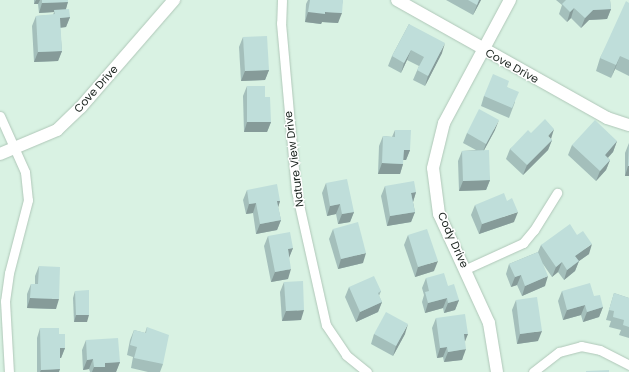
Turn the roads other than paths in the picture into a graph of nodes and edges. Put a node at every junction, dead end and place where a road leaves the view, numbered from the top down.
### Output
1 (174, 0) edge
2 (282, 0) edge
3 (397, 0) edge
4 (510, 0) edge
5 (484, 50) junction
6 (0, 116) edge
7 (629, 125) edge
8 (16, 148) junction
9 (0, 154) edge
10 (557, 193) dead end
11 (466, 270) junction
12 (629, 365) edge
13 (9, 372) edge
14 (367, 372) edge
15 (497, 372) edge
16 (533, 372) edge

1 - 8 main road, Cove Drive
2 - 14 street, Nature View Drive
3 - 5 main road, Cove Drive
4 - 5 main road, Cody Drive
5 - 7 main road, Cove Drive
5 - 11 main road, Cody Drive
6 - 8 street
8 - 9 main road, Cove Drive
8 - 13 street
10 - 11 street
11 - 15 main road, Cody Drive
12 - 16 street

